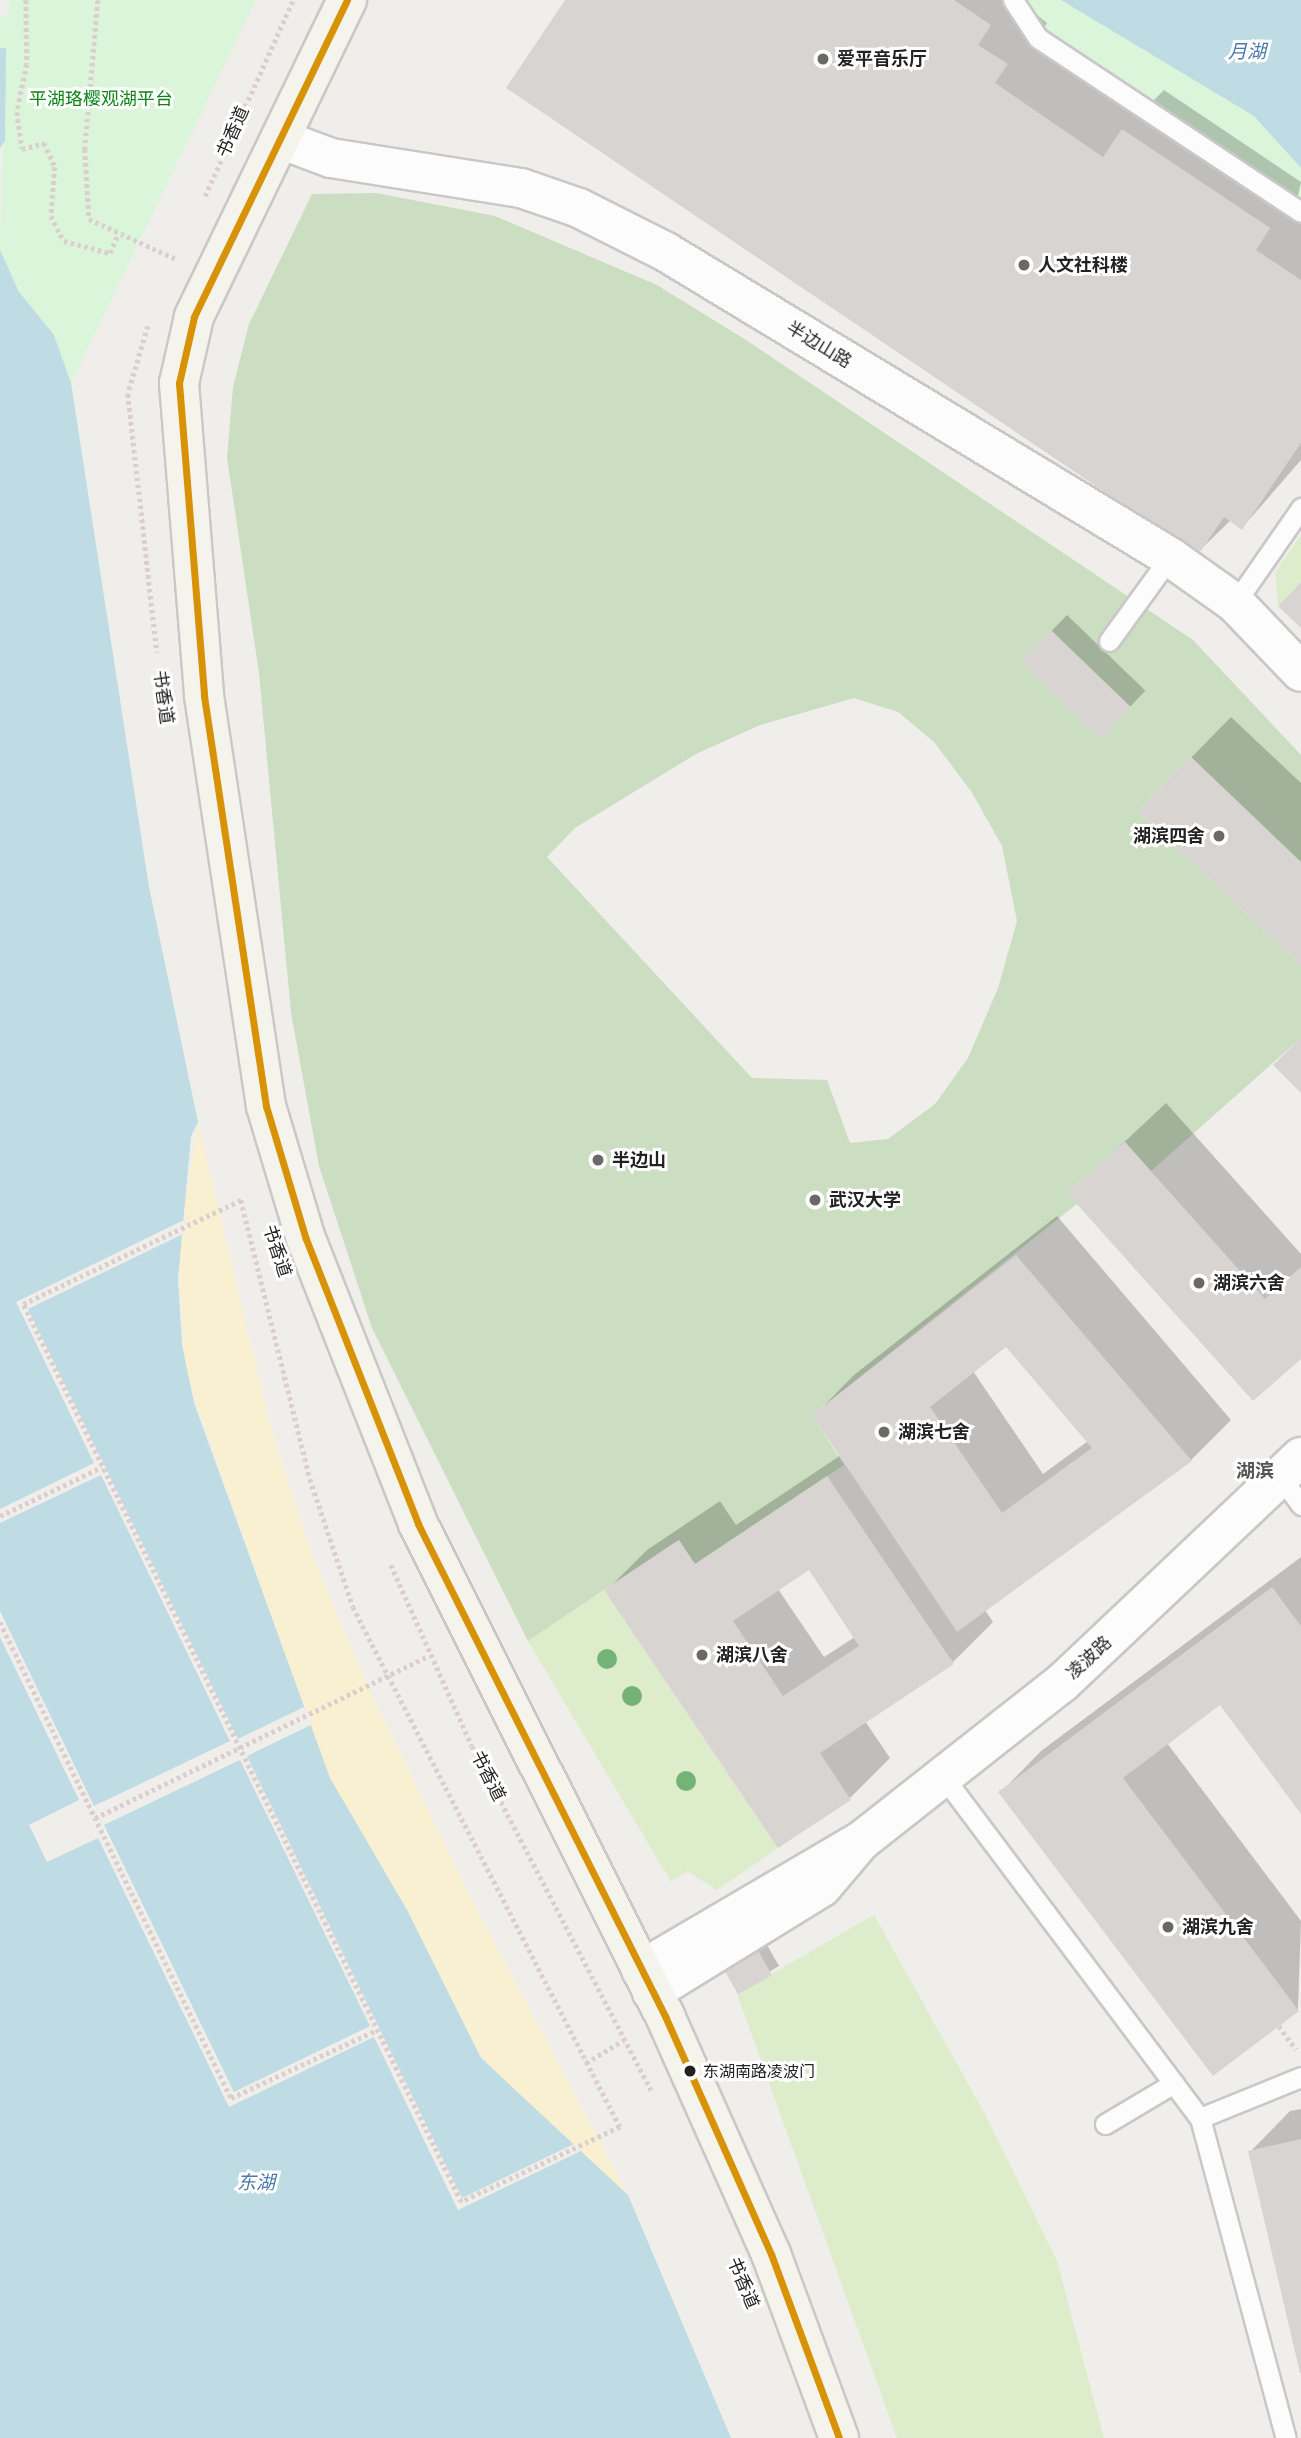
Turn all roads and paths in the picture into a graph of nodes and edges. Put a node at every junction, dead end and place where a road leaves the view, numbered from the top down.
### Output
1 (26, 0) edge
2 (97, 0) edge
3 (293, 0) edge
4 (347, 0) edge
5 (1013, 0) edge
6 (280, 139) junction
7 (198, 210) dead end
8 (1301, 212) edge
9 (118, 234) junction
10 (181, 247) dead end
11 (176, 259) junction
12 (171, 272) dead end
13 (154, 310) dead end
14 (1301, 508) edge
15 (1170, 557) junction
16 (1235, 603) junction
17 (1109, 641) dead end
18 (159, 663) dead end
19 (1301, 672) edge
20 (103, 1467) junction
21 (1294, 1479) edge
22 (0, 1516) edge
23 (387, 1557) dead end
24 (0, 1622) edge
25 (428, 1656) junction
26 (385, 1678) junction
27 (240, 1748) junction
28 (942, 1775) junction
29 (95, 1818) junction
30 (647, 1981) junction
31 (1279, 2026) dead end
32 (377, 2030) junction
33 (624, 2040) junction
34 (1301, 2055) edge
35 (586, 2063) junction
36 (1301, 2077) edge
37 (1174, 2083) junction
38 (654, 2096) dead end
39 (1200, 2118) junction
40 (1105, 2124) dead end
41 (839, 2438) edge
42 (1286, 2438) edge

1 - 9 path
2 - 9 path
3 - 7 path, 书香道
4 - 6 street
5 - 8 lane
6 - 15 street, 半边山路
6 - 30 street
9 - 11 path
10 - 11 path
11 - 12 path
13 - 18 path, 书香道
14 - 16 lane
15 - 16 street, 半边山路
15 - 17 lane
16 - 19 street, 半边山路
20 - 22 path
20 - 26 path
20 - 27 path
21 - 28 street, 凌波路
23 - 25 path, 书香道
24 - 29 path
25 - 26 path
25 - 33 path, 书香道
26 - 27 path
26 - 35 path
27 - 29 path
27 - 32 path
28 - 30 street, 凌波路
28 - 37 lane
29 - 32 path
30 - 41 street
31 - 34 path
32 - 35 path
33 - 35 path
33 - 38 path, 书香道
36 - 39 lane
37 - 39 lane
37 - 40 lane
39 - 42 lane

